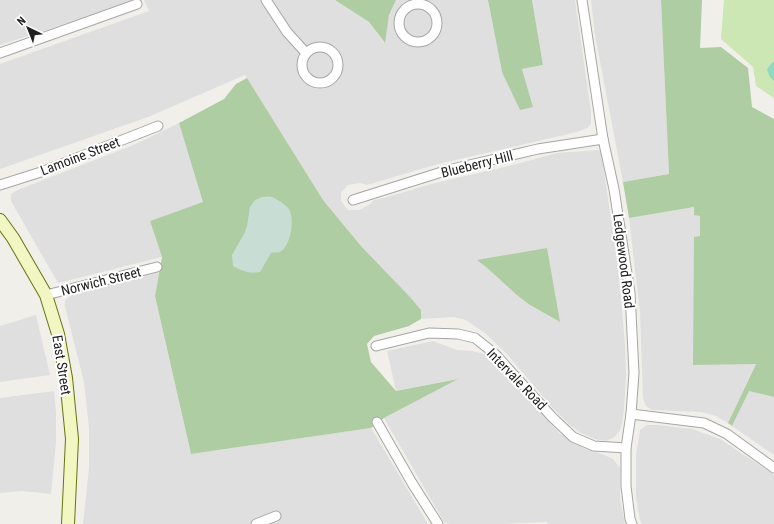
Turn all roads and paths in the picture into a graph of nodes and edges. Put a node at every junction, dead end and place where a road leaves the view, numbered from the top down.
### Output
1 (266, 0) edge
2 (582, 0) edge
3 (415, 2) edge
4 (137, 4) dead end
5 (0, 53) edge
6 (306, 53) junction
7 (158, 126) dead end
8 (603, 139) junction
9 (0, 185) edge
10 (353, 200) dead end
11 (0, 220) edge
12 (157, 267) dead end
13 (46, 295) junction
14 (376, 346) dead end
15 (632, 414) junction
16 (377, 422) dead end
17 (626, 448) junction
18 (774, 468) edge
19 (276, 516) dead end
20 (68, 524) edge
21 (256, 524) edge
22 (438, 524) edge
23 (632, 524) edge

1 - 6 street
2 - 8 street, Ledgewood Road
3 - 3 street
4 - 5 street
6 - 6 street
7 - 9 street, Lamoine Street
8 - 10 street, Blueberry Hill
8 - 15 street, Ledgewood Road
11 - 13 main road, East Street
12 - 13 street, Norwich Street
13 - 20 main road, East Street
14 - 17 street, Intervale Road
15 - 17 street, Ledgewood Road
15 - 18 street
16 - 22 street
17 - 23 street, Ledgewood Road
19 - 21 street

